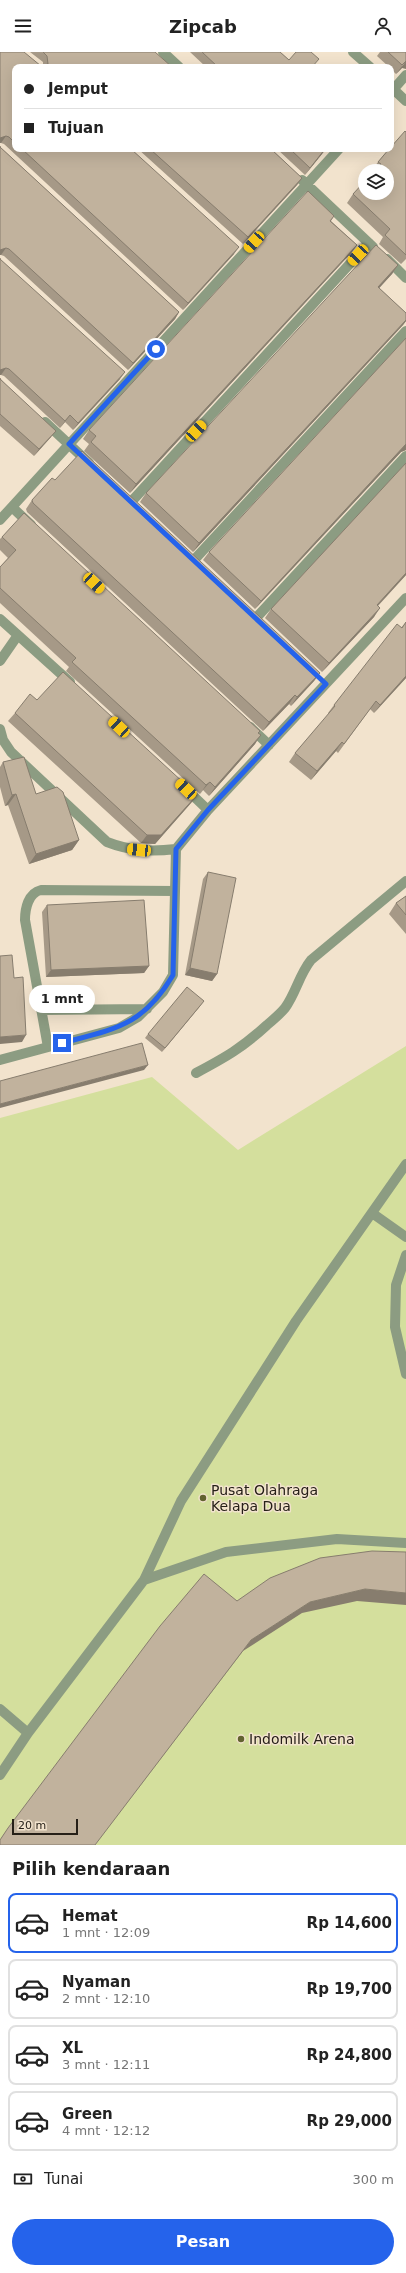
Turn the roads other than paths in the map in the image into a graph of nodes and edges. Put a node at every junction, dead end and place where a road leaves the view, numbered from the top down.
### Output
1 (163, 52) edge
2 (353, 52) edge
3 (176, 64) edge
4 (367, 64) edge
5 (406, 75) edge
6 (394, 87) edge
7 (394, 91) edge
8 (406, 101) edge
9 (336, 152) edge
10 (296, 174) edge
11 (306, 185) junction
12 (369, 243) junction
13 (406, 278) edge
14 (406, 331) edge
15 (35, 412) edge
16 (69, 444) junction
17 (406, 456) edge
18 (97, 470) edge
19 (131, 502) edge
20 (12, 507) junction
21 (0, 520) edge
22 (41, 534) edge
23 (194, 560) edge
24 (406, 598) edge
25 (256, 618) edge
26 (0, 619) edge
27 (18, 635) junction
28 (0, 661) edge
29 (76, 688) edge
30 (240, 718) edge
31 (0, 729) edge
32 (269, 745) junction
33 (180, 783) edge
34 (208, 810) junction
35 (176, 849) junction
36 (406, 881) edge
37 (175, 891) junction
38 (147, 1009) junction
39 (41, 1010) junction
40 (48, 1047) junction
41 (0, 1060) edge
42 (196, 1073) dead end
43 (406, 1164) edge
44 (372, 1213) junction
45 (406, 1237) edge
46 (406, 1254) edge
47 (406, 1374) edge
48 (406, 1543) edge
49 (144, 1580) junction
50 (0, 1709) edge
51 (28, 1733) junction
52 (0, 1775) edge

1 - 3 street
2 - 4 street
5 - 6 street
7 - 8 street
9 - 11 street
10 - 11 street
11 - 12 street
11 - 16 street
12 - 13 street
12 - 19 street
14 - 23 street
15 - 16 street
16 - 18 street
16 - 20 street
17 - 25 street
20 - 21 street
20 - 22 street
24 - 32 street
26 - 27 street
27 - 28 street
27 - 29 street
30 - 32 street
31 - 35 street
32 - 34 street
33 - 34 street
34 - 35 street
35 - 37 street
36 - 42 street
37 - 38 street
37 - 39 street
38 - 39 street
38 - 40 street
39 - 40 street
40 - 41 street
43 - 44 street
44 - 45 street
44 - 49 street
46 - 47 street
48 - 49 street
49 - 51 street
50 - 51 street
51 - 52 street

